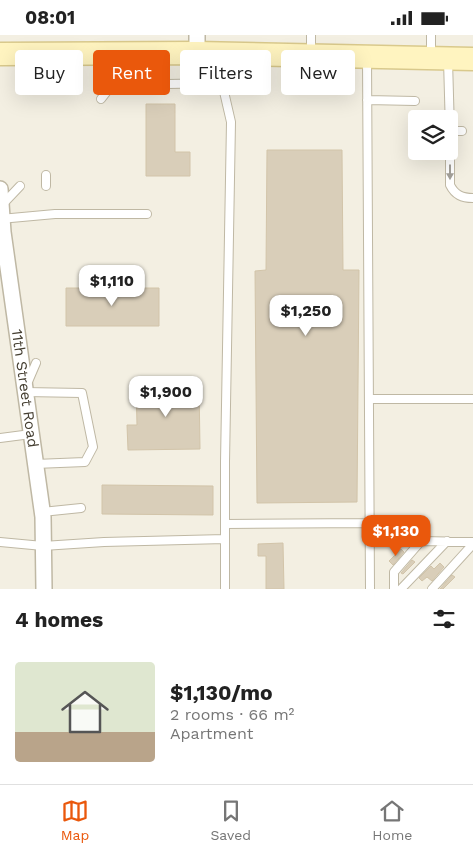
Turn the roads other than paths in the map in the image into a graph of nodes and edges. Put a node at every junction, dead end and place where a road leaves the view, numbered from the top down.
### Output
1 (431, 35) edge
2 (197, 44) edge
3 (312, 45) edge
4 (158, 50) edge
5 (212, 50) edge
6 (262, 50) edge
7 (0, 54) edge
8 (93, 54) edge
9 (367, 57) junction
10 (440, 58) junction
11 (473, 59) edge
12 (104, 95) edge
13 (224, 95) edge
14 (101, 99) dead end
15 (367, 100) junction
16 (415, 101) dead end
17 (447, 110) edge
18 (458, 131) edge
19 (462, 131) dead end
20 (450, 160) edge
21 (46, 175) dead end
22 (20, 186) dead end
23 (46, 186) dead end
24 (0, 189) edge
25 (473, 198) edge
26 (148, 214) dead end
27 (1, 215) edge
28 (36, 363) dead end
29 (25, 390) junction
30 (368, 399) junction
31 (473, 399) edge
32 (31, 434) junction
33 (0, 438) edge
34 (36, 464) junction
35 (80, 508) dead end
36 (42, 512) junction
37 (369, 523) junction
38 (225, 524) junction
39 (225, 539) junction
40 (447, 541) junction
41 (0, 542) edge
42 (473, 543) edge
43 (43, 546) junction
44 (44, 589) edge
45 (225, 589) edge
46 (370, 589) edge
47 (394, 589) edge
48 (401, 589) edge
49 (432, 589) edge

1 - 10 lane
2 - 4 street
2 - 5 street
3 - 6 street
3 - 9 street
7 - 8 street
9 - 10 street
9 - 15 lane
10 - 11 street
10 - 17 lane
12 - 14 lane
13 - 38 lane
15 - 16 lane
15 - 30 lane
18 - 19 lane
20 -> 25 lane
21 - 23 lane
22 - 27 lane
24 - 27 street, 11th Street Road
26 - 27 lane
27 - 29 street, 11th Street Road
28 - 29 lane
29 - 32 street, 11th Street Road
29 - 34 lane
30 - 31 lane
30 - 37 lane
32 - 33 lane
32 - 34 street, 11th Street Road
34 - 36 street, 11th Street Road
35 - 36 lane
36 - 43 street, 11th Street Road
37 - 38 lane
37 - 46 lane
38 - 39 lane
39 - 43 lane
39 - 45 lane
40 - 42 lane
40 - 47 lane
40 - 48 lane
41 - 43 lane
42 - 49 lane
43 - 44 street, 11th Street Road

